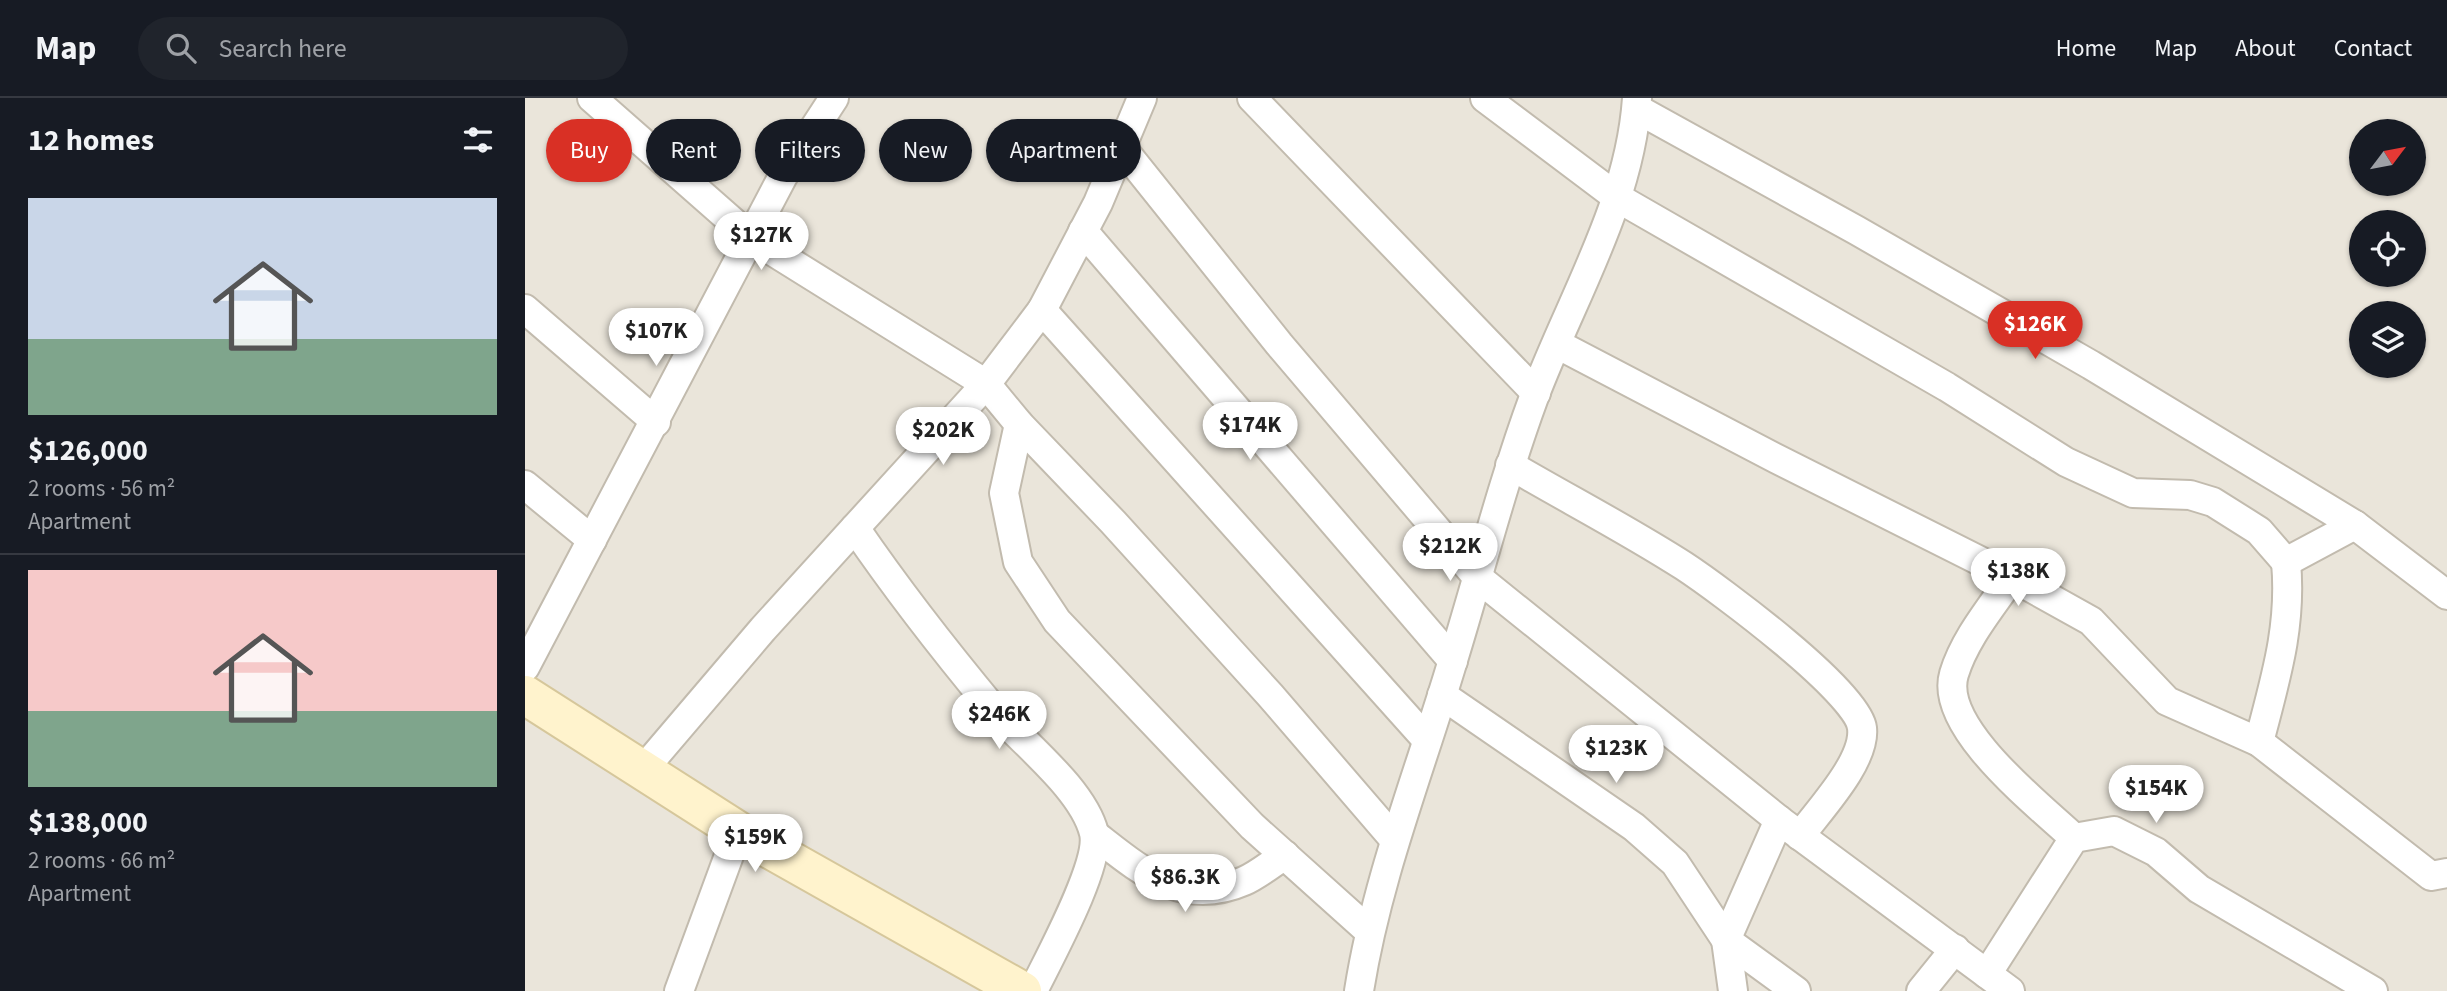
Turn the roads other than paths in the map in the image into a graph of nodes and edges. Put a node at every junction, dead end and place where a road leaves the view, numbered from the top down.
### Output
1 (592, 98) edge
2 (834, 98) edge
3 (1142, 98) edge
4 (1252, 98) edge
5 (1485, 98) edge
6 (1637, 104) edge
7 (1134, 119) edge
8 (1141, 171) edge
9 (1106, 182) edge
10 (1618, 198) junction
11 (1083, 231) junction
12 (750, 237) junction
13 (525, 309) edge
14 (1042, 310) junction
15 (1557, 344) junction
16 (986, 384) junction
17 (1536, 393) junction
18 (656, 422) junction
19 (1019, 424) junction
20 (1510, 465) junction
21 (525, 485) edge
22 (2355, 525) junction
23 (855, 528) junction
24 (592, 540) junction
25 (2286, 562) junction
26 (1477, 577) junction
27 (2012, 577) junction
28 (2447, 594) edge
29 (1453, 661) junction
30 (525, 667) edge
31 (525, 695) edge
32 (1442, 695) junction
33 (1427, 740) junction
34 (2259, 742) junction
35 (642, 771) junction
36 (1789, 828) junction
37 (738, 831) junction
38 (1095, 835) junction
39 (2074, 838) junction
40 (1394, 839) junction
41 (1285, 855) junction
42 (2447, 873) edge
43 (1369, 931) junction
44 (1726, 940) junction
45 (1955, 949) junction
46 (1987, 974) junction
47 (679, 991) edge
48 (1022, 991) edge
49 (1033, 991) edge
50 (1359, 991) edge
51 (1733, 991) edge
52 (1796, 991) edge
53 (1921, 991) edge
54 (2010, 991) edge
55 (2373, 991) edge

1 - 12 street
2 - 12 street
3 - 7 street
4 - 17 street
5 - 10 street
6 - 10 street
6 - 22 street
8 - 26 street
9 - 11 street
10 - 15 street
10 - 25 street
11 - 14 street
11 - 29 street
12 - 16 street
12 - 18 street
13 - 18 street
14 - 16 street
14 - 33 street
15 - 17 street
15 - 27 street
16 - 19 street
16 - 23 street
17 - 20 street
18 - 24 street
19 - 40 street
19 - 41 street
20 - 26 street
20 - 36 street
21 - 24 street
22 - 25 street
22 - 28 street
23 - 35 street
23 - 38 street
24 - 30 street
25 - 34 street
26 - 29 street
26 - 36 street
27 - 34 street
27 - 39 street
29 - 32 street
31 - 35 street
32 - 33 street
32 - 44 street
33 - 40 street
34 - 42 street
35 - 37 street
36 - 44 street
36 - 45 street
37 - 47 street
37 - 48 street
38 - 41 street
38 - 49 street
39 - 46 street
39 - 55 street
40 - 43 street
41 - 43 street
43 - 50 street
44 - 51 street
44 - 52 street
45 - 46 street
45 - 53 street
46 - 54 street

